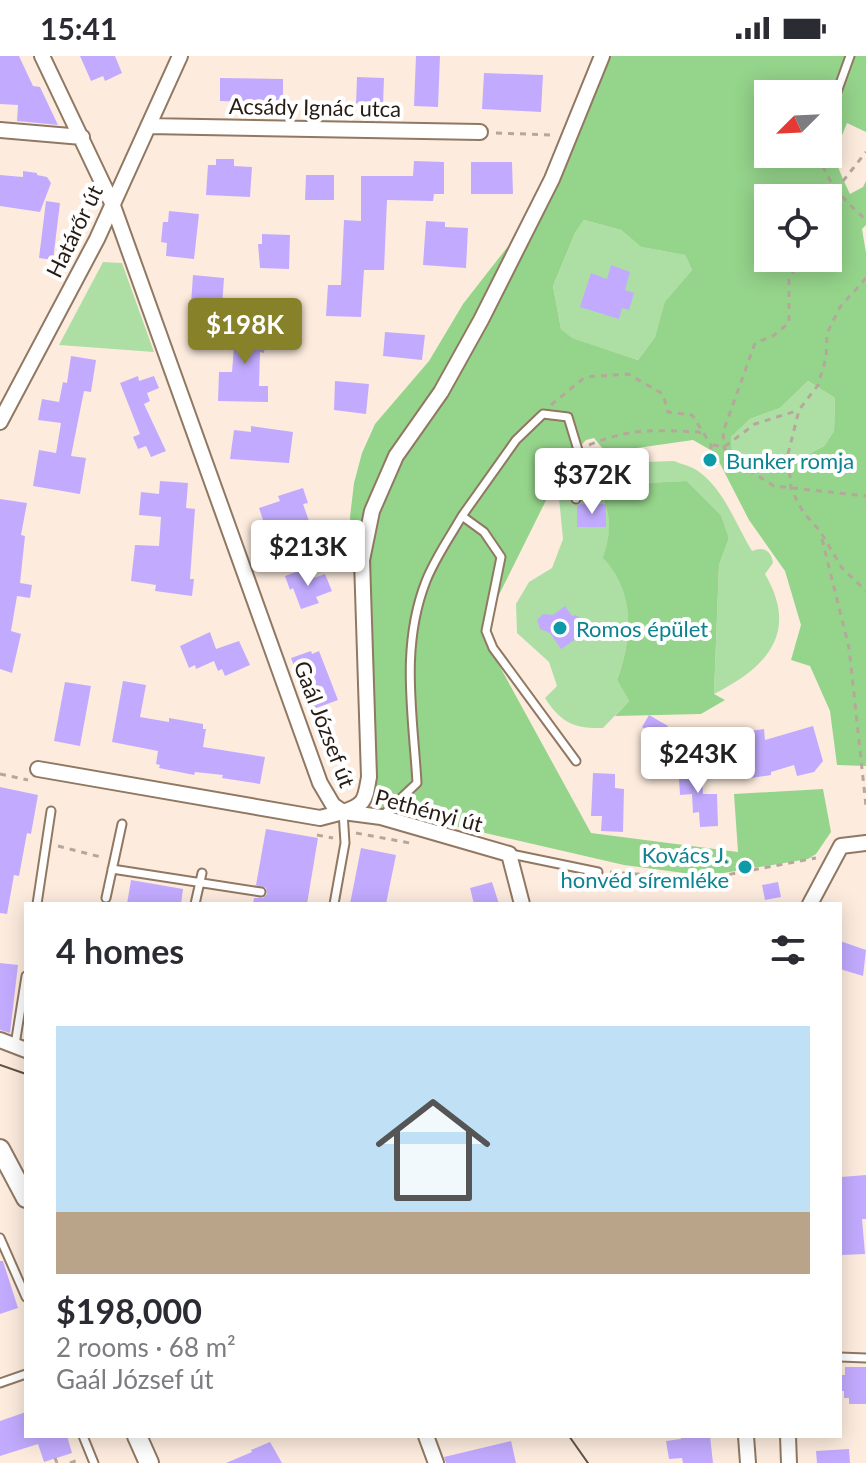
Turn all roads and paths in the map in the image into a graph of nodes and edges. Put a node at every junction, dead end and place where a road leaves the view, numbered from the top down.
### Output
1 (42, 56) edge
2 (180, 56) edge
3 (602, 56) edge
4 (850, 56) edge
5 (841, 80) edge
6 (148, 126) junction
7 (0, 130) edge
8 (480, 132) joint
9 (569, 135) junction
10 (82, 137) junction
11 (866, 152) edge
12 (839, 184) edge
13 (842, 194) edge
14 (112, 203) junction
15 (866, 220) edge
16 (793, 272) edge
17 (866, 278) edge
18 (799, 410) junction
19 (543, 414) junction
20 (0, 422) edge
21 (711, 445) junction
22 (724, 447) junction
23 (578, 450) junction
24 (728, 454) junction
25 (791, 489) junction
26 (866, 496) edge
27 (576, 499) dead end
28 (462, 516) junction
29 (820, 531) junction
30 (866, 591) edge
31 (576, 761) dead end
32 (38, 769) dead end
33 (866, 806) edge
34 (51, 811) dead end
35 (343, 812) junction
36 (381, 817) junction
37 (122, 824) dead end
38 (866, 843) edge
39 (47, 844) junction
40 (509, 854) junction
41 (811, 860) dead end
42 (113, 865) junction
43 (160, 866) dead end
44 (598, 872) joint
45 (202, 873) dead end
46 (156, 876) junction
47 (200, 883) junction
48 (261, 892) dead end
49 (106, 898) dead end
50 (37, 902) edge
51 (195, 902) edge
52 (334, 902) edge
53 (521, 902) edge
54 (811, 902) edge
55 (24, 1000) edge
56 (0, 1040) edge
57 (20, 1048) edge
58 (0, 1149) edge
59 (24, 1194) edge
60 (1, 1243) edge
61 (24, 1293) edge
62 (842, 1357) edge
63 (866, 1358) edge
64 (24, 1375) edge
65 (0, 1383) edge
66 (84, 1438) edge
67 (138, 1438) edge
68 (427, 1438) edge
69 (746, 1438) edge
70 (788, 1438) edge
71 (94, 1463) edge
72 (149, 1463) edge
73 (436, 1463) edge
74 (748, 1463) edge
75 (789, 1463) edge

1 - 10 street, Gaál József út
2 - 6 street, Határőr út
3 - 9 street, Gaál József út
4 - 5 lane
6 - 8 street, Acsády Ignác utca
6 - 14 street, Határőr út
7 - 10 street
8 - 9 path
9 - 35 street, Gaál József út
10 - 14 street, Gaál József út
11 - 12 path
13 - 15 path
14 - 20 street, Határőr út
14 - 35 street, Gaál József út
16 - 22 path
17 - 18 path
18 - 22 path
18 - 25 path
19 - 21 path
19 - 23 lane
19 - 28 lane
21 - 22 path
21 - 23 path
21 - 24 path
22 - 24 path
23 - 27 lane
24 - 25 path
25 - 26 path
25 - 29 path
28 - 31 lane
28 - 36 lane
29 - 30 path
29 - 33 path
32 - 35 street, Pethényi út
34 - 39 lane
35 - 36 street, Pethényi út
35 - 52 lane
36 - 40 street, Pethényi út
37 - 42 lane
38 - 54 street
39 - 42 path
39 - 50 lane
40 - 44 lane, Pethényi út
40 - 53 street
41 - 44 path
42 - 46 lane
42 - 49 lane
43 - 46 lane
45 - 47 lane
46 - 47 lane
47 - 48 lane
47 - 51 lane
55 - 57 lane
56 - 57 street
58 - 59 street
60 - 61 lane
62 - 63 lane
64 - 65 lane
66 - 71 lane
67 - 72 street
68 - 73 street
69 - 74 street
70 - 75 street

